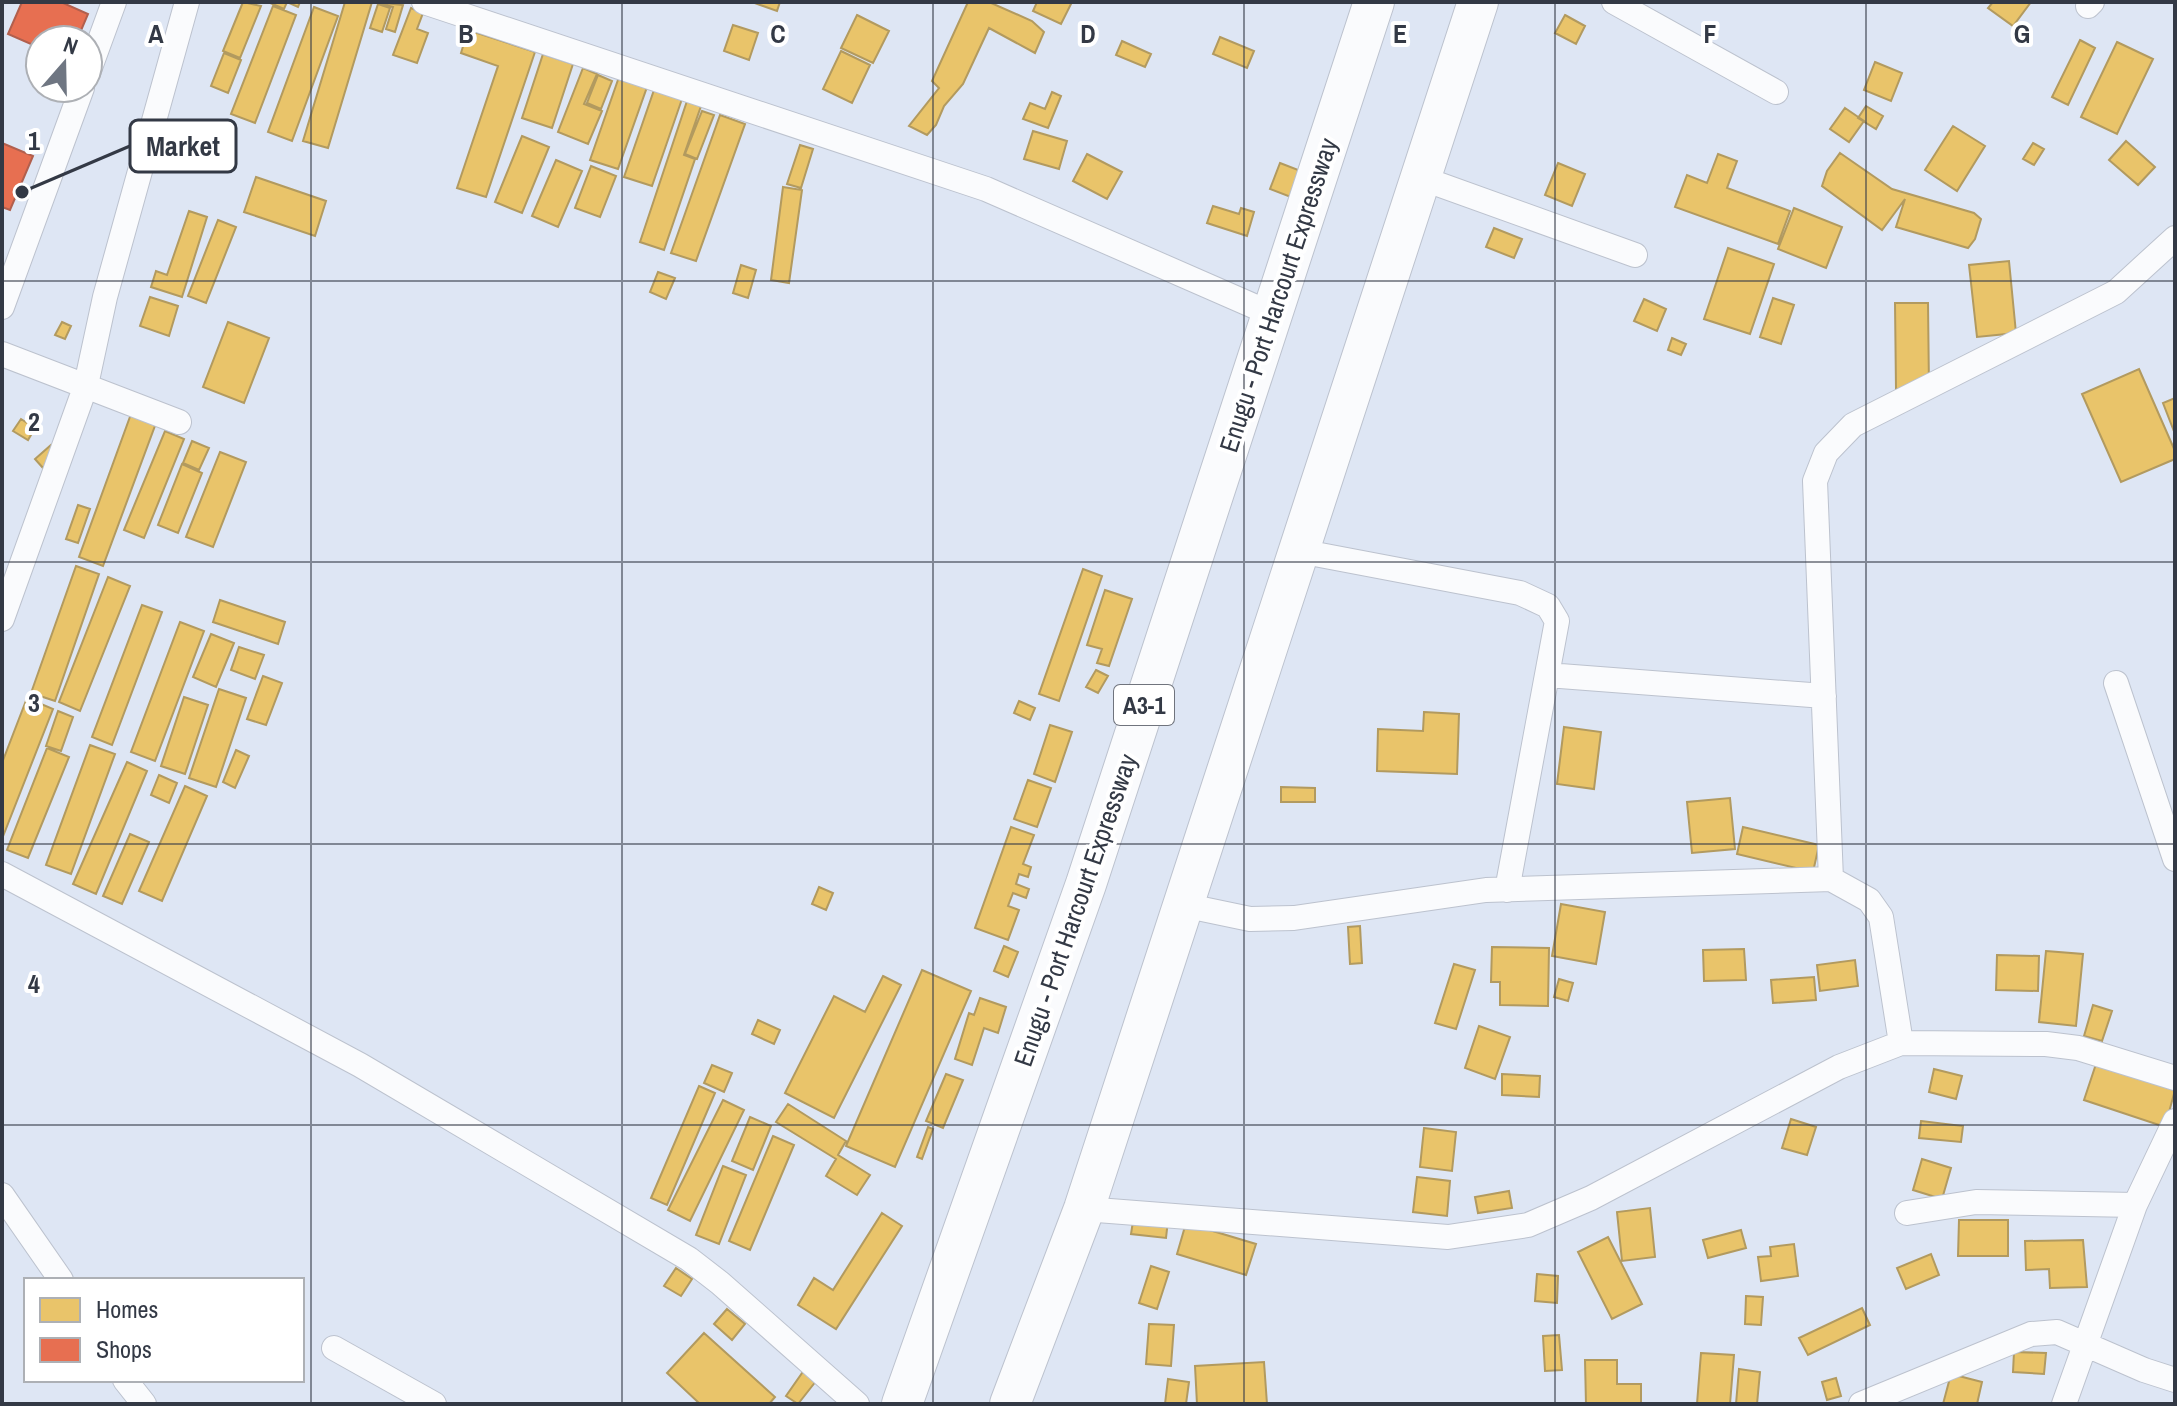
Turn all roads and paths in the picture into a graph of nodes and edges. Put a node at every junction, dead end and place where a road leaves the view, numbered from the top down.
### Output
1 (114, 2) edge
2 (187, 2) edge
3 (424, 2) edge
4 (1374, 2) edge
5 (1478, 2) edge
6 (1614, 2) edge
7 (104, 29) edge
8 (1776, 92) dead end
9 (76, 104) edge
10 (1421, 178) junction
11 (2175, 238) edge
12 (1635, 255) dead end
13 (2, 307) edge
14 (1272, 314) junction
15 (2, 354) edge
16 (86, 385) junction
17 (179, 422) dead end
18 (1299, 551) junction
19 (2, 619) edge
20 (1547, 675) junction
21 (2116, 683) dead end
22 (1824, 696) junction
23 (2175, 859) edge
24 (2, 874) edge
25 (1831, 879) junction
26 (1507, 890) junction
27 (1183, 905) junction
28 (1901, 1043) junction
29 (2175, 1078) edge
30 (2175, 1121) edge
31 (2, 1195) edge
32 (2135, 1205) junction
33 (1084, 1209) junction
34 (1907, 1213) dead end
35 (60, 1278) edge
36 (2085, 1343) junction
37 (334, 1348) dead end
38 (2175, 1380) edge
39 (127, 1382) edge
40 (144, 1404) edge
41 (434, 1404) edge
42 (857, 1404) edge
43 (902, 1404) edge
44 (1010, 1404) edge
45 (1861, 1404) edge
46 (2064, 1404) edge

1 - 7 street
2 - 16 street
3 - 14 street
4 - 14 highway, Enugu - Port Harcourt Expressway / A3-1
5 - 10 highway
6 - 8 street
9 - 13 street
10 - 12 street
10 - 18 highway
11 - 22 street
14 - 43 highway, Enugu - Port Harcourt Expressway / A3-1
15 - 16 street
16 - 17 street
16 - 19 street
18 - 20 street
18 - 27 highway
20 - 22 street
20 - 26 street
21 - 23 street
22 - 25 street
24 - 42 street
25 - 26 street
25 - 28 street
26 - 27 street
27 - 33 highway
28 - 29 street
28 - 33 street
30 - 32 street
31 - 35 street
32 - 34 street
32 - 36 street
33 - 44 highway
36 - 38 street
36 - 45 street
36 - 46 street
37 - 41 street
39 - 40 street

